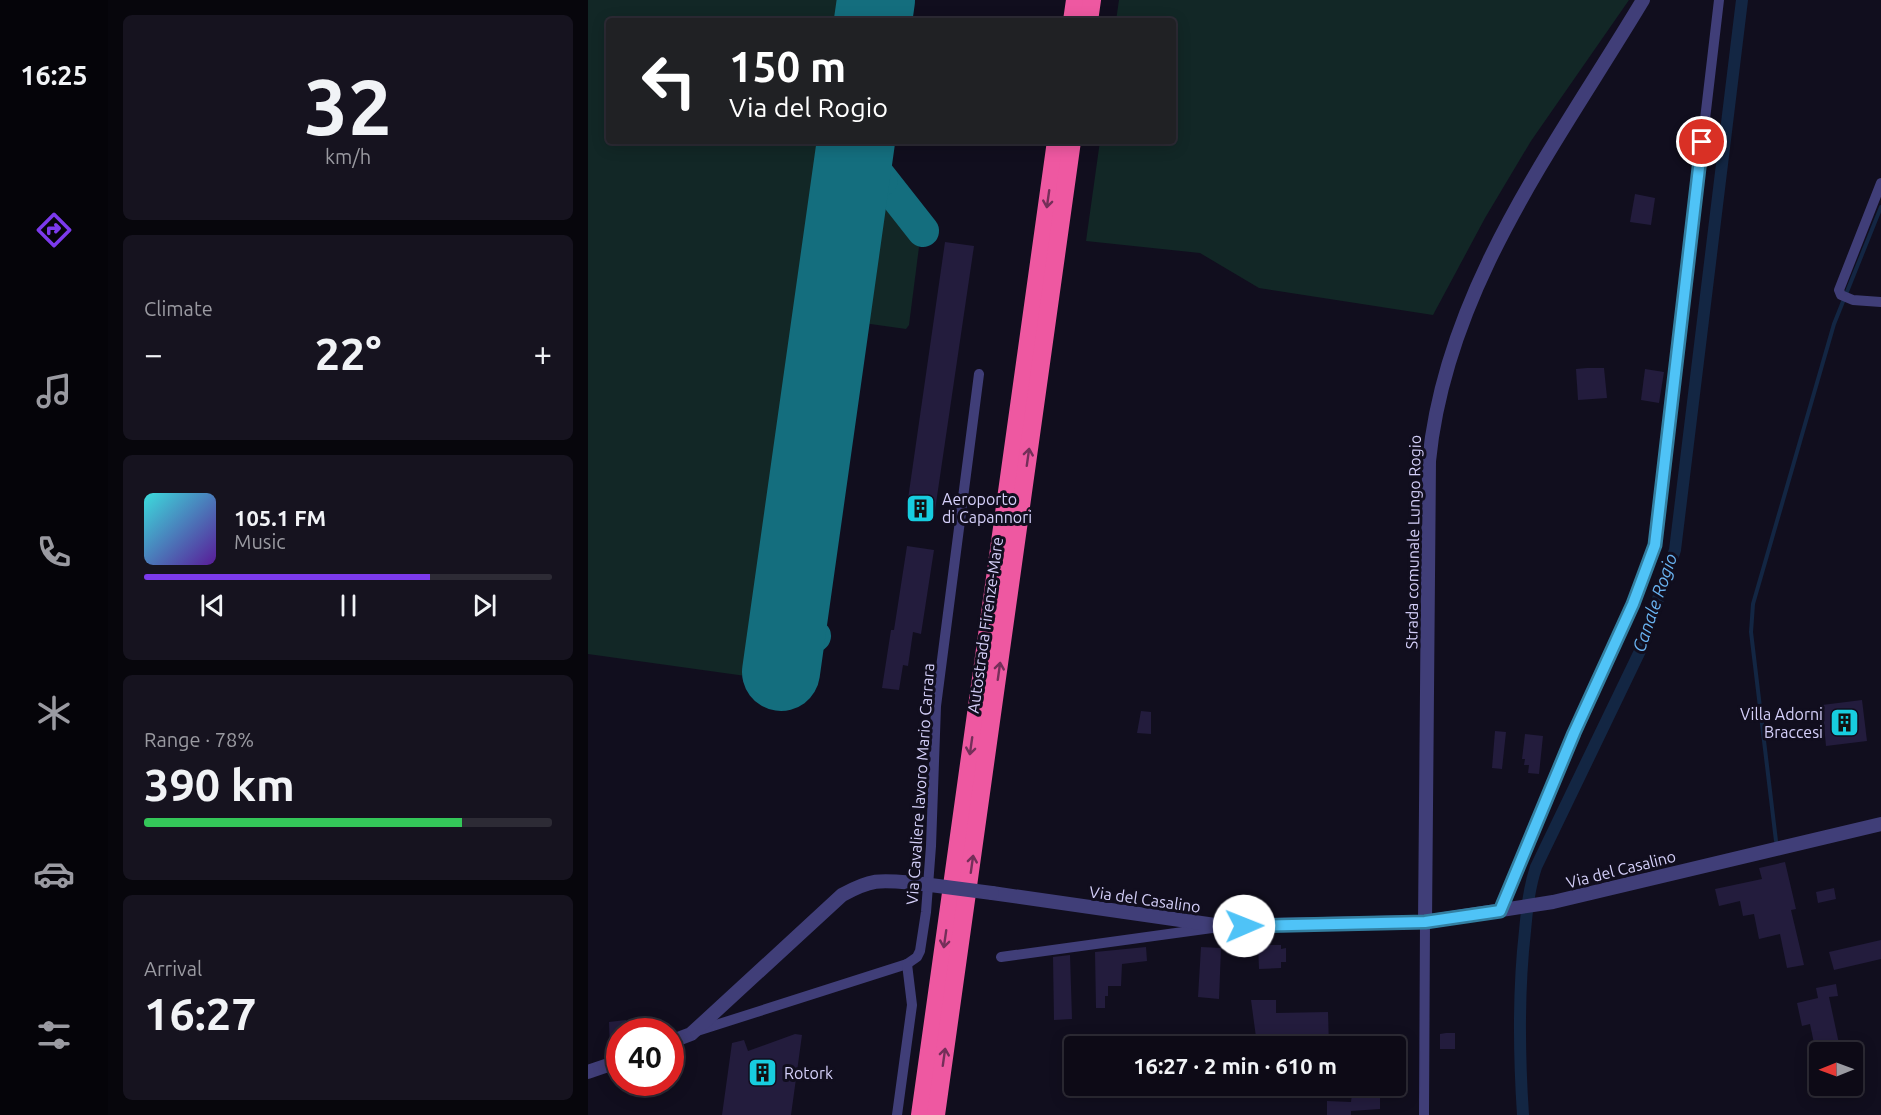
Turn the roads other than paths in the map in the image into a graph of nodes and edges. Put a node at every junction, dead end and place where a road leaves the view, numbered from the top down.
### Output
1 (1075, 0) edge
2 (1092, 0) edge
3 (1644, 0) edge
4 (1719, 0) edge
5 (1072, 18) edge
6 (1089, 18) edge
7 (1056, 144) edge
8 (1072, 144) edge
9 (1881, 183) edge
10 (1881, 302) edge
11 (979, 374) dead end
12 (1881, 824) edge
13 (1500, 911) junction
14 (1425, 922) junction
15 (1222, 926) junction
16 (1001, 957) dead end
17 (907, 964) junction
18 (691, 1034) junction
19 (684, 1037) edge
20 (606, 1066) edge
21 (588, 1072) edge
22 (897, 1115) edge
23 (920, 1115) edge
24 (936, 1115) edge
25 (1424, 1115) edge

1 - 5 highway
2 - 6 highway
3 - 14 street, Strada comunale Lungo Rogio
4 - 13 street
7 -> 23 highway, Autostrada Firenze-Mare
24 -> 8 highway, Autostrada Firenze-Mare
9 - 10 street
11 - 17 street, Via Cavaliere lavoro Mario Carrara
12 - 13 street, Via del Casalino
13 - 14 street, Via del Casalino
14 - 15 street, Via del Casalino
14 - 25 street
15 - 16 street
15 - 18 street, Via del Casalino, bridge
17 - 18 street
17 - 22 street
18 - 19 street, Via del Casalino
20 - 21 street

